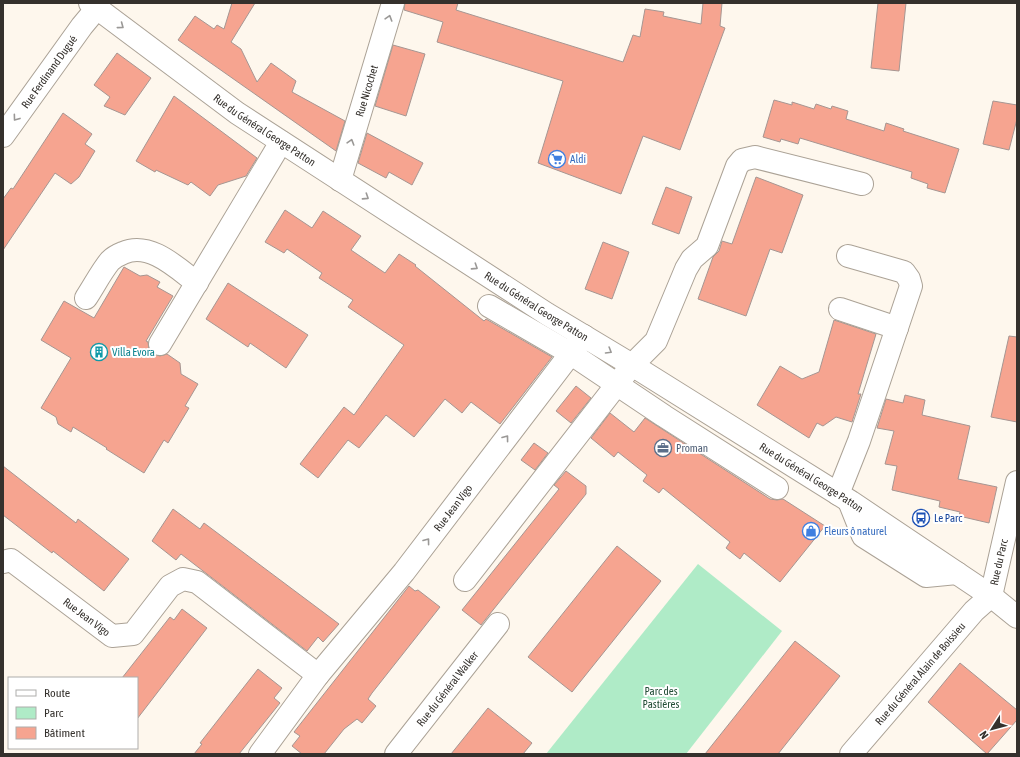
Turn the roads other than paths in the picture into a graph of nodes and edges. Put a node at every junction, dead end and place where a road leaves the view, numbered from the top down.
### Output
1 (393, 3) edge
2 (93, 5) edge
3 (3, 136) edge
4 (282, 142) junction
5 (340, 180) junction
6 (862, 184) dead end
7 (848, 256) dead end
8 (197, 282) junction
9 (86, 298) dead end
10 (489, 306) dead end
11 (840, 309) dead end
12 (897, 328) junction
13 (584, 336) junction
14 (160, 344) dead end
15 (570, 353) junction
16 (632, 365) junction
17 (617, 384) junction
18 (1017, 482) edge
19 (777, 488) dead end
20 (844, 498) junction
21 (3, 562) edge
22 (465, 580) dead end
23 (991, 596) junction
24 (1017, 617) edge
25 (498, 624) dead end
26 (318, 675) junction
27 (260, 754) edge
28 (396, 754) edge
29 (852, 754) edge

5 -> 1 street, Rue Nicochet
2 -> 3 street, Rue Ferdinand Dugué
2 -> 4 street, Rue du Général George Patton
4 - 5 street, Rue du Général George Patton
4 - 8 street
5 -> 13 street, Rue du Général George Patton
6 - 16 street
7 - 12 street
8 - 9 street
8 - 14 street
10 - 15 street
11 - 12 street
12 - 20 street
13 - 15 street, Rue Jean Vigo
13 -> 16 street, Rue du Général George Patton
15 - 17 street
26 -> 15 street, Rue Jean Vigo
16 - 17 street
16 - 20 street, Rue du Général George Patton
17 - 19 street
17 - 22 street
18 - 23 street, Rue du Parc
20 - 23 street, Rue du Général George Patton
21 - 26 street, Rue Jean Vigo
23 - 24 street, Rue du Général George Patton
23 - 29 street, Rue du Général Alain de Boissieu
25 - 28 street, Rue du Général Walker
26 - 27 street, Rue Jean Vigo

